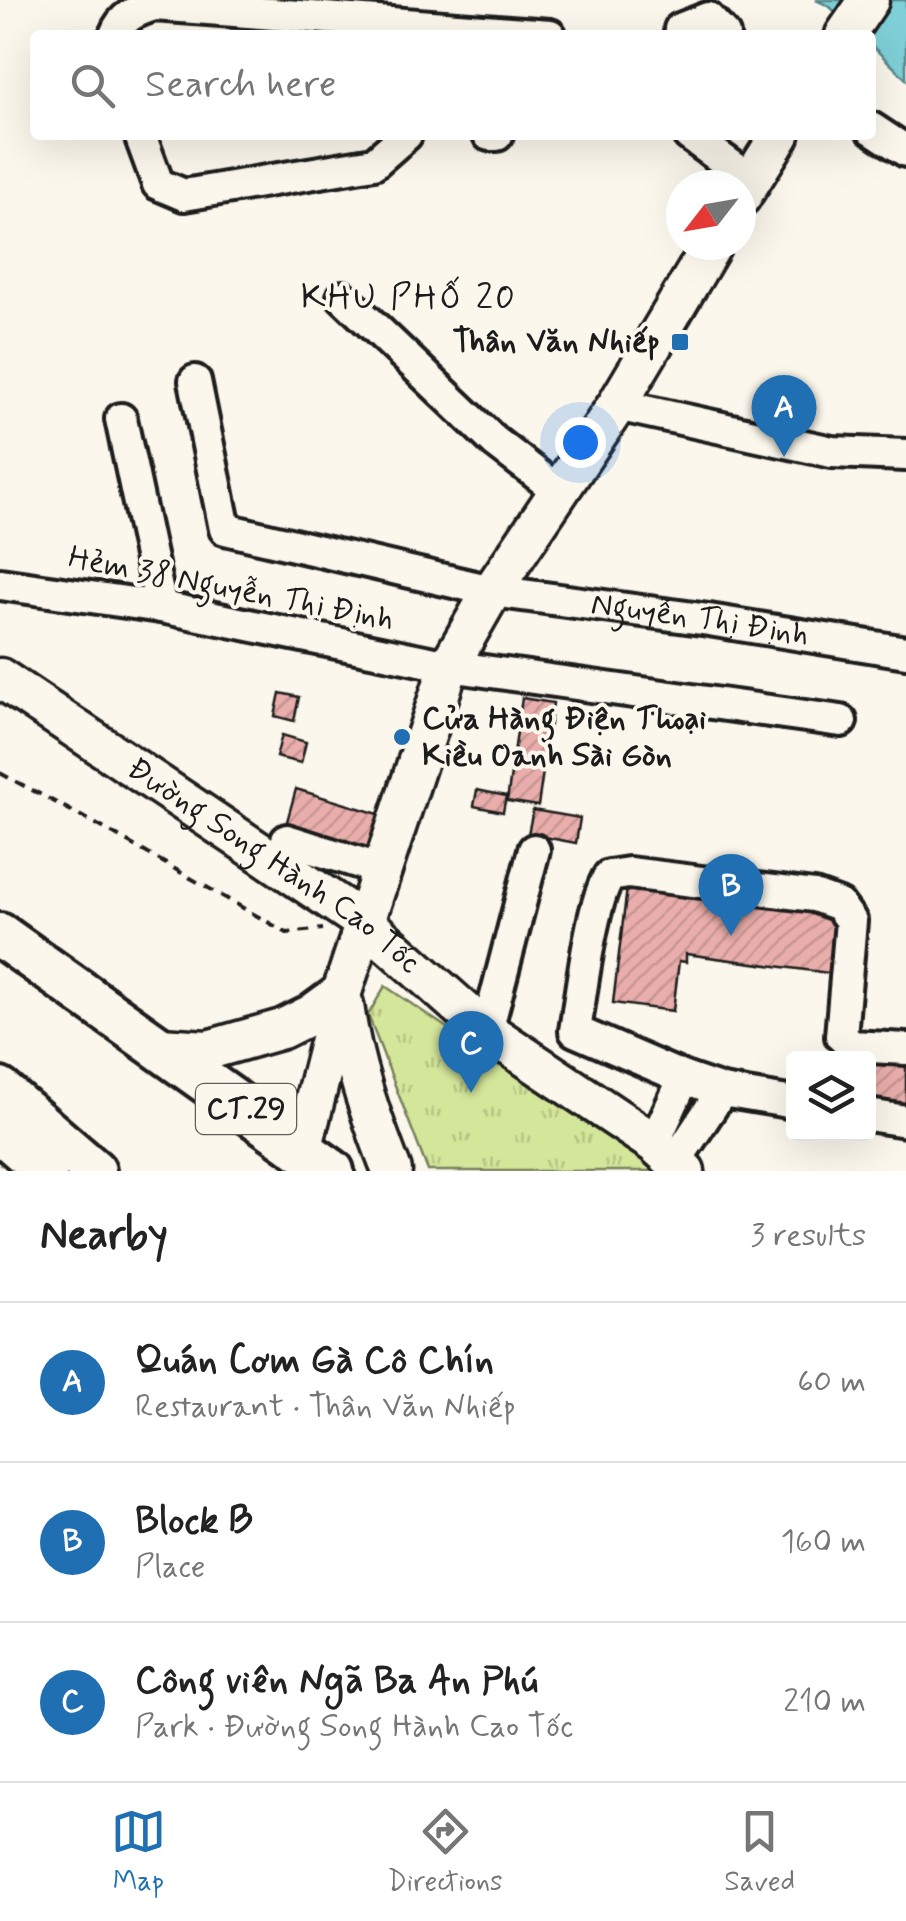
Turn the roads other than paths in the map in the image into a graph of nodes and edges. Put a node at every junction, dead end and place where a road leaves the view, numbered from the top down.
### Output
1 (869, 0) edge
2 (680, 29) dead end
3 (117, 30) edge
4 (483, 30) edge
5 (719, 30) edge
6 (848, 30) edge
7 (876, 131) edge
8 (142, 140) edge
9 (400, 140) edge
10 (694, 140) edge
11 (777, 140) edge
12 (906, 151) edge
13 (727, 170) edge
14 (756, 172) edge
15 (703, 260) edge
16 (343, 297) dead end
17 (195, 381) dead end
18 (617, 406) junction
19 (121, 418) dead end
20 (906, 456) edge
21 (560, 492) junction
22 (0, 584) edge
23 (492, 590) junction
24 (161, 607) junction
25 (906, 652) edge
26 (449, 666) junction
27 (0, 678) edge
28 (841, 721) dead end
29 (287, 840) dead end
30 (534, 850) dead end
31 (382, 870) junction
32 (365, 924) junction
33 (0, 935) edge
34 (342, 992) junction
35 (487, 1031) junction
36 (160, 1047) junction
37 (906, 1049) edge
38 (684, 1078) junction
39 (0, 1090) edge
40 (722, 1091) junction
41 (786, 1101) edge
42 (876, 1116) edge
43 (906, 1121) edge
44 (0, 1131) edge
45 (671, 1159) edge
46 (317, 1160) edge
47 (46, 1171) edge
48 (94, 1171) edge
49 (392, 1171) edge

1 - 6 main road
2 - 5 street
3 - 4 street
7 - 12 street
8 - 9 street
10 - 13 street
11 - 14 main road
15 - 18 main road
16 - 21 street
17 - 23 street, Nguyễn Thị Định
18 - 20 street
18 - 21 main road
19 - 24 street
21 - 23 main road
22 - 24 street, Hẻm 38 Nguyễn Thị Định
23 - 25 street, Nguyễn Thị Định
23 - 26 main road
24 - 26 street, Hẻm 38 Nguyễn Thị Định
26 - 28 street, Hẻm 38 Nguyễn Thị Định
26 - 31 main road
27 - 32 main road, Đường Song Hành Cao Tốc
29 - 31 street
30 - 35 street
31 - 32 main road
32 - 34 main road
32 - 35 main road, Đường Song Hành Cao Tốc
33 - 36 highway, CT.29
34 - 36 main road
34 - 46 main road
34 - 49 main road
35 - 45 main road, Đường Song Hành Cao Tốc
36 - 46 highway, CT.29
37 - 38 street
38 - 40 street
38 - 45 street
39 - 48 highway
40 - 41 street
40 - 45 street
42 - 43 street
44 - 47 highway

